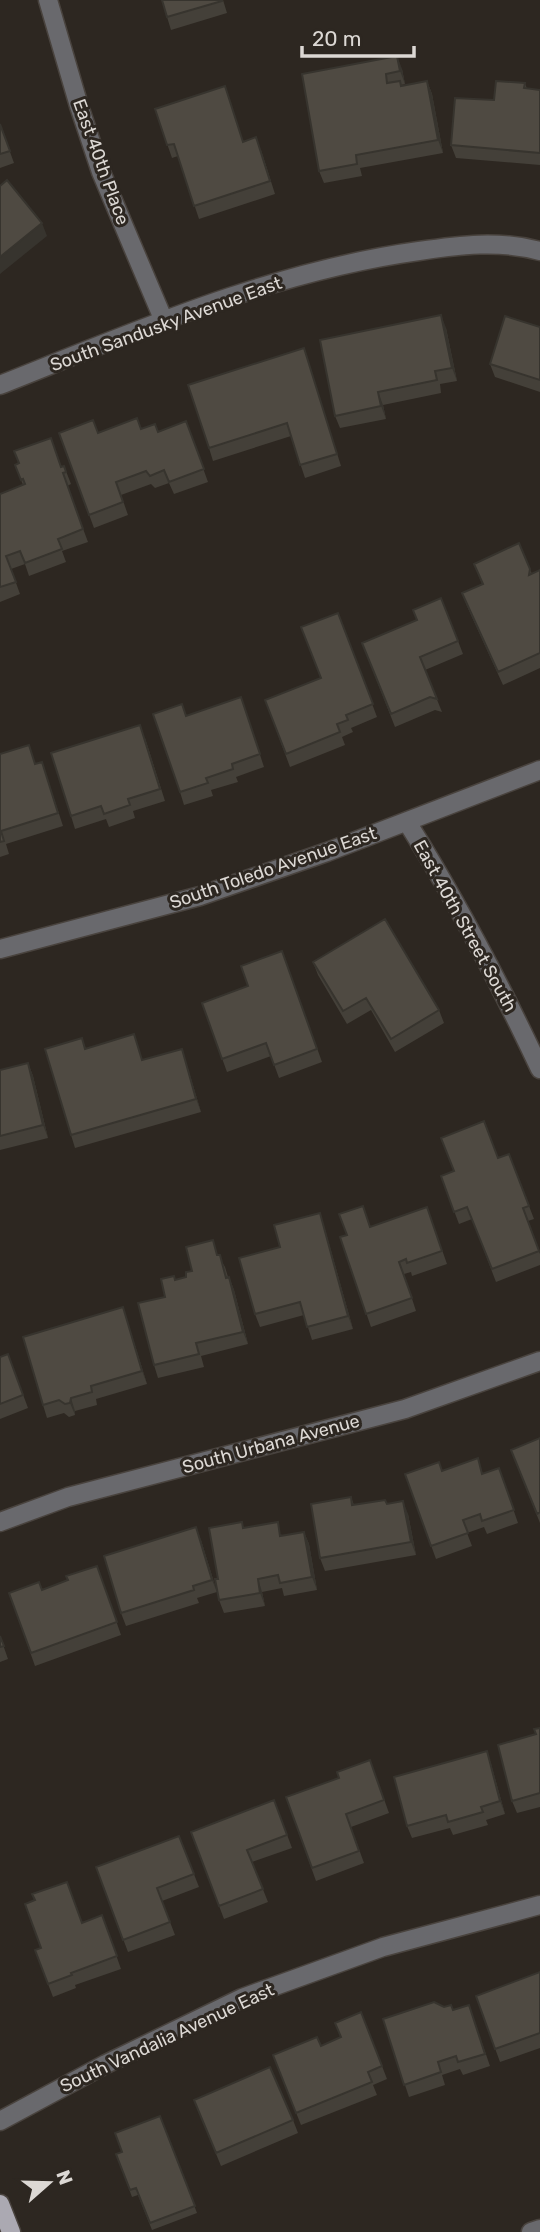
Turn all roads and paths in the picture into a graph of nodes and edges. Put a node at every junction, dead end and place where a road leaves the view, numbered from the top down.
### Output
1 (48, 0) edge
2 (540, 251) edge
3 (164, 321) junction
4 (0, 385) edge
5 (540, 770) edge
6 (407, 822) junction
7 (0, 949) edge
8 (540, 1069) edge
9 (540, 1361) edge
10 (0, 1522) edge
11 (540, 1905) edge
12 (0, 2121) edge
13 (0, 2204) edge
14 (540, 2229) edge
15 (11, 2232) edge
16 (531, 2232) edge

1 - 3 street, East 40th Place
2 - 3 street, South Sandusky Avenue East
3 - 4 street, South Sandusky Avenue East
5 - 6 street, South Toledo Avenue East
6 - 7 street, South Toledo Avenue East
6 - 8 street, East 40th Street South
9 - 10 street, South Urbana Avenue
11 - 12 street, South Vandalia Avenue East
13 - 15 main road
14 - 16 street

